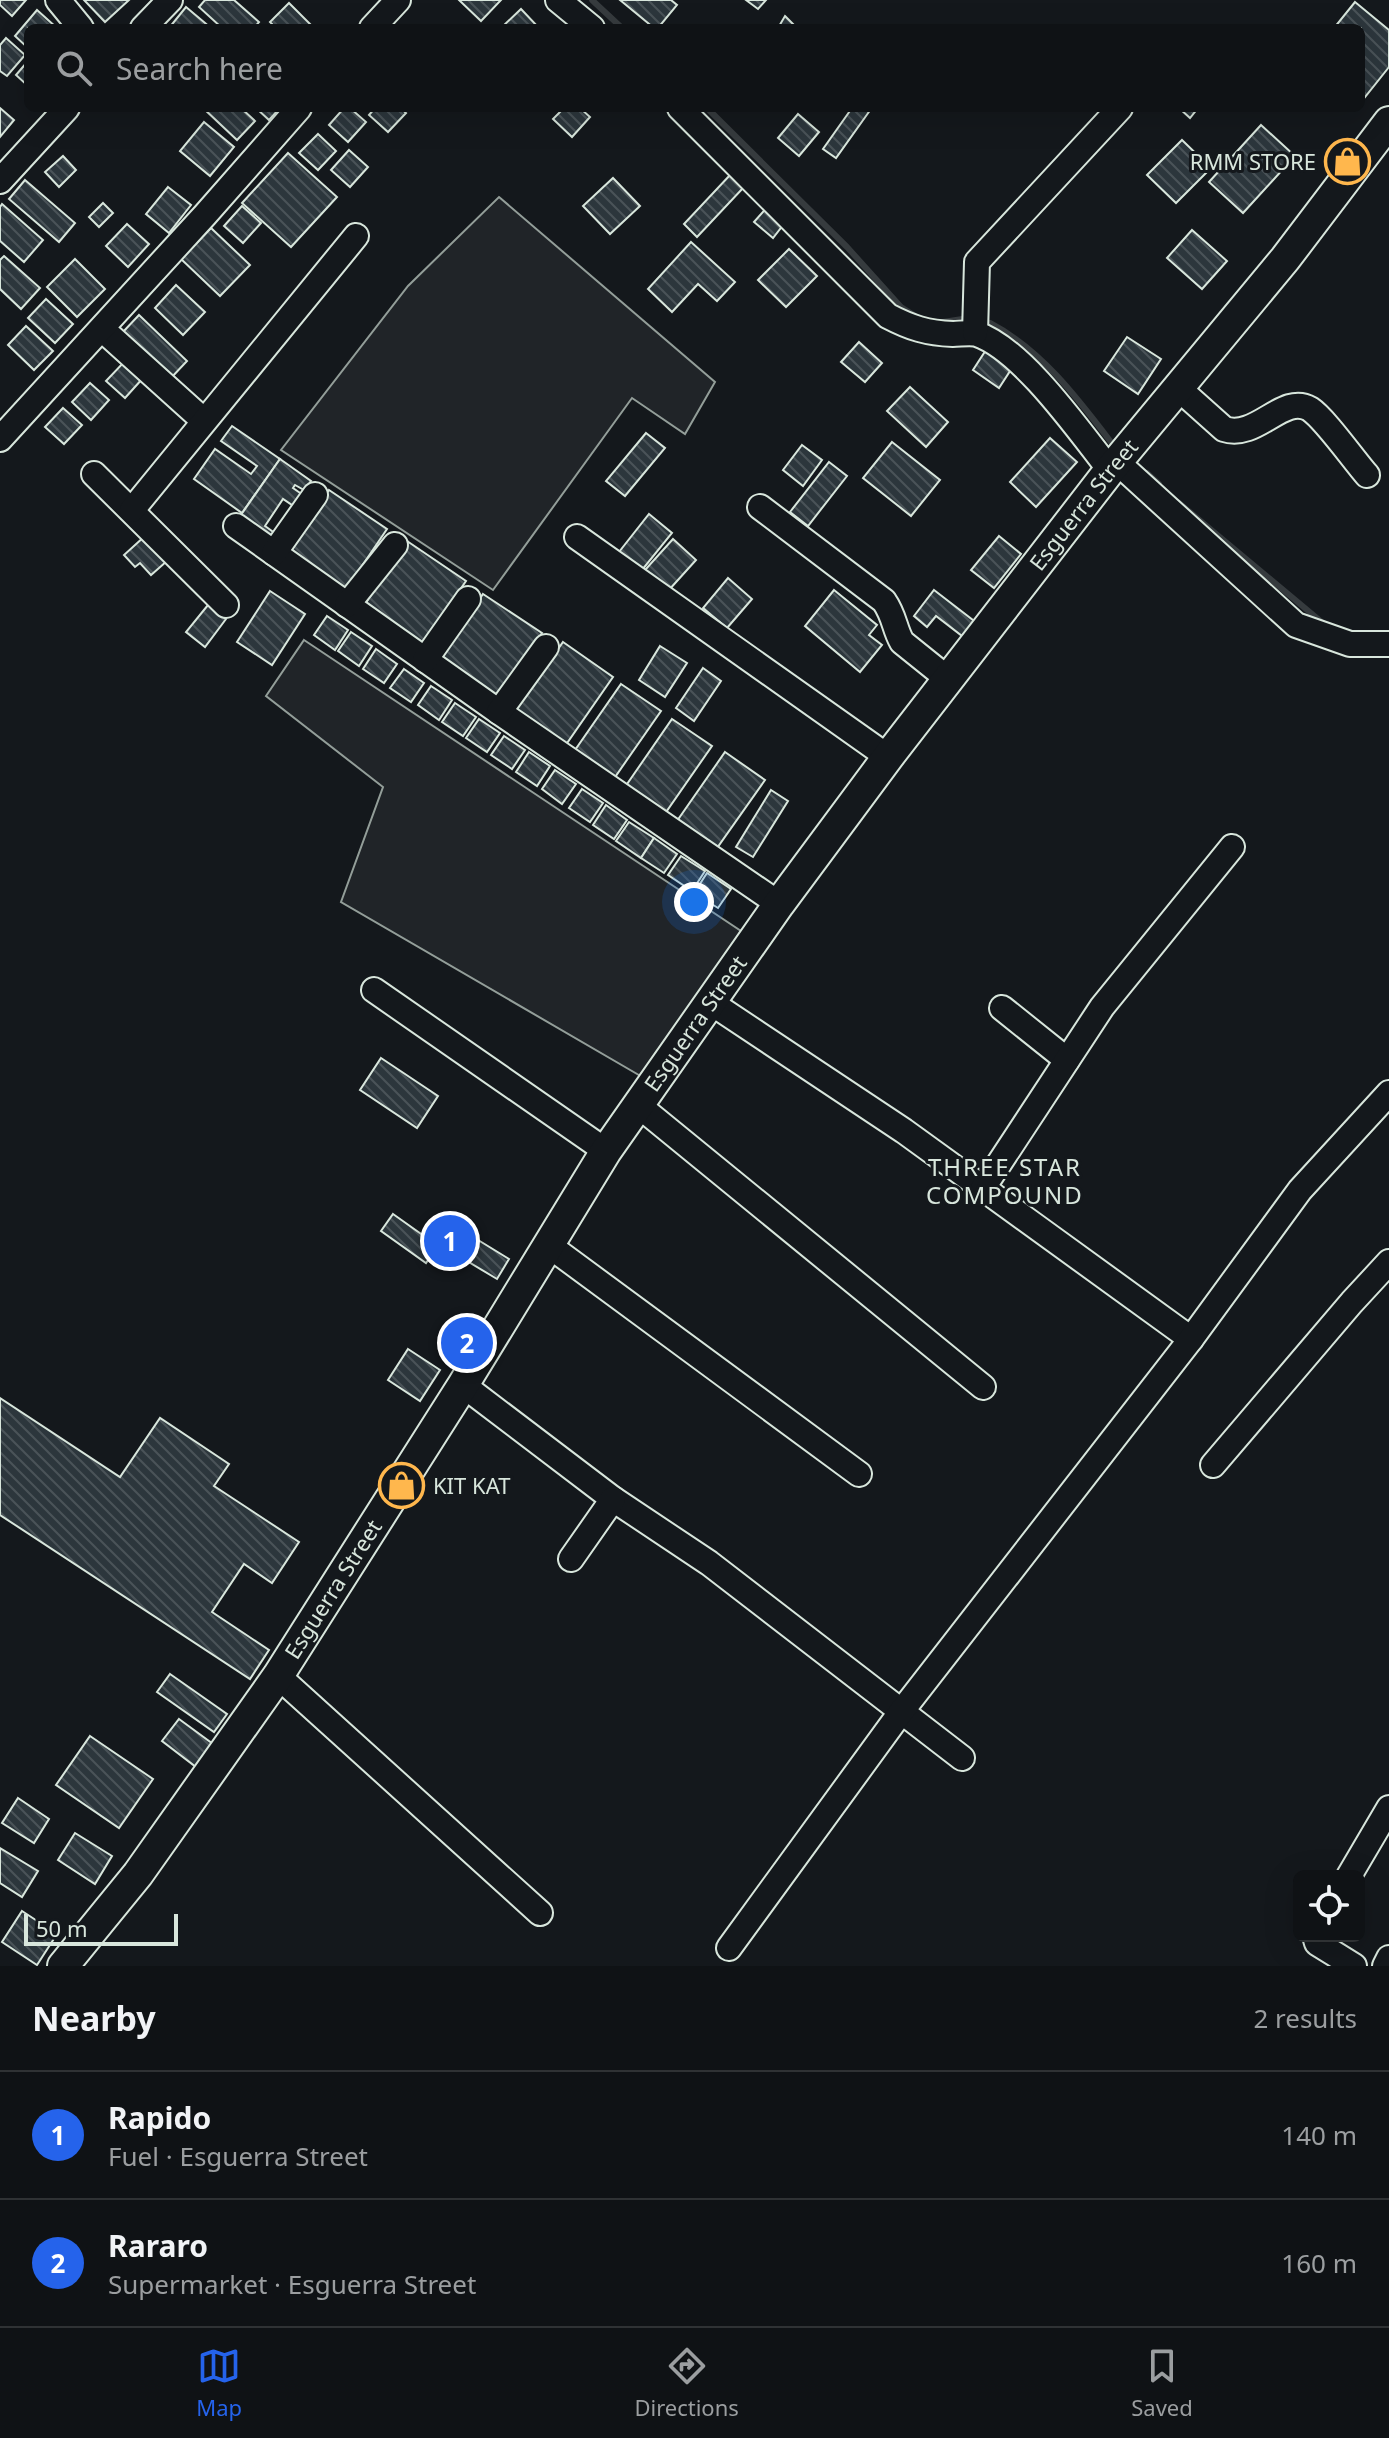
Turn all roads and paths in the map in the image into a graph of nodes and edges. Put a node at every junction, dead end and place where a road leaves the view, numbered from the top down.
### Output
1 (58, 0) edge
2 (170, 0) edge
3 (398, 0) edge
4 (558, 0) edge
5 (78, 24) edge
6 (147, 24) edge
7 (376, 24) edge
8 (587, 24) edge
9 (63, 112) edge
10 (295, 112) edge
11 (684, 112) edge
12 (1116, 112) edge
13 (1389, 122) edge
14 (0, 181) edge
15 (356, 236) dead end
16 (102, 329) junction
17 (975, 333) junction
18 (1177, 387) junction
19 (203, 420) junction
20 (0, 439) edge
21 (1114, 466) junction
22 (94, 474) dead end
23 (1367, 475) dead end
24 (315, 495) dead end
25 (760, 507) dead end
26 (132, 510) junction
27 (236, 526) dead end
28 (577, 537) dead end
29 (395, 545) dead end
30 (274, 553) junction
31 (468, 599) dead end
32 (226, 605) dead end
33 (347, 605) junction
34 (1389, 644) edge
35 (546, 647) dead end
36 (425, 660) junction
37 (948, 679) junction
38 (499, 712) junction
39 (888, 757) junction
40 (1232, 847) dead end
41 (779, 904) junction
42 (374, 990) dead end
43 (710, 1002) junction
44 (1002, 1008) dead end
45 (1067, 1060) junction
46 (1389, 1093) edge
47 (638, 1105) junction
48 (606, 1151) junction
49 (983, 1188) junction
50 (547, 1244) junction
51 (1389, 1262) edge
52 (1191, 1339) junction
53 (463, 1385) junction
54 (983, 1387) dead end
55 (1213, 1465) dead end
56 (859, 1474) dead end
57 (613, 1499) junction
58 (571, 1559) dead end
59 (278, 1676) junction
60 (901, 1712) junction
61 (962, 1758) dead end
62 (1389, 1808) edge
63 (1353, 1870) edge
64 (540, 1913) dead end
65 (1317, 1942) edge
66 (729, 1948) dead end
67 (1389, 1958) edge
68 (63, 1966) edge
69 (1354, 1966) edge
70 (1385, 1966) edge

1 - 5 street
2 - 6 street
3 - 7 street
4 - 8 street
9 - 14 street
10 - 16 street
11 - 17 street
12 - 17 street
13 - 18 main road, Esguerra Street
15 - 19 street
16 - 19 street
16 - 20 street
17 - 21 street
18 - 21 main road, Esguerra Street
18 - 23 street
19 - 26 street
21 - 34 street
21 - 37 main road, Esguerra Street
22 - 26 street
24 - 30 street
25 - 37 street
26 - 32 street
27 - 30 street
28 - 39 street
29 - 33 street
30 - 33 street
31 - 36 street
33 - 36 street
35 - 38 street
36 - 38 street
37 - 39 main road, Esguerra Street
38 - 41 street
39 - 41 main road, Esguerra Street
40 - 45 street
41 - 43 main road, Esguerra Street
42 - 48 street
43 - 47 main road, Esguerra Street
43 - 49 street
44 - 45 street
45 - 49 street
46 - 52 street
47 - 48 main road, Esguerra Street
47 - 54 street
48 - 50 main road, Esguerra Street
49 - 52 street
50 - 53 main road, Esguerra Street
50 - 56 street
51 - 55 street
52 - 60 street
53 - 57 street
53 - 59 main road, Esguerra Street
57 - 58 street
57 - 60 street
59 - 64 street
59 - 68 main road, Esguerra Street
60 - 61 street
60 - 66 street
62 - 63 street
65 - 69 street
67 - 70 street

